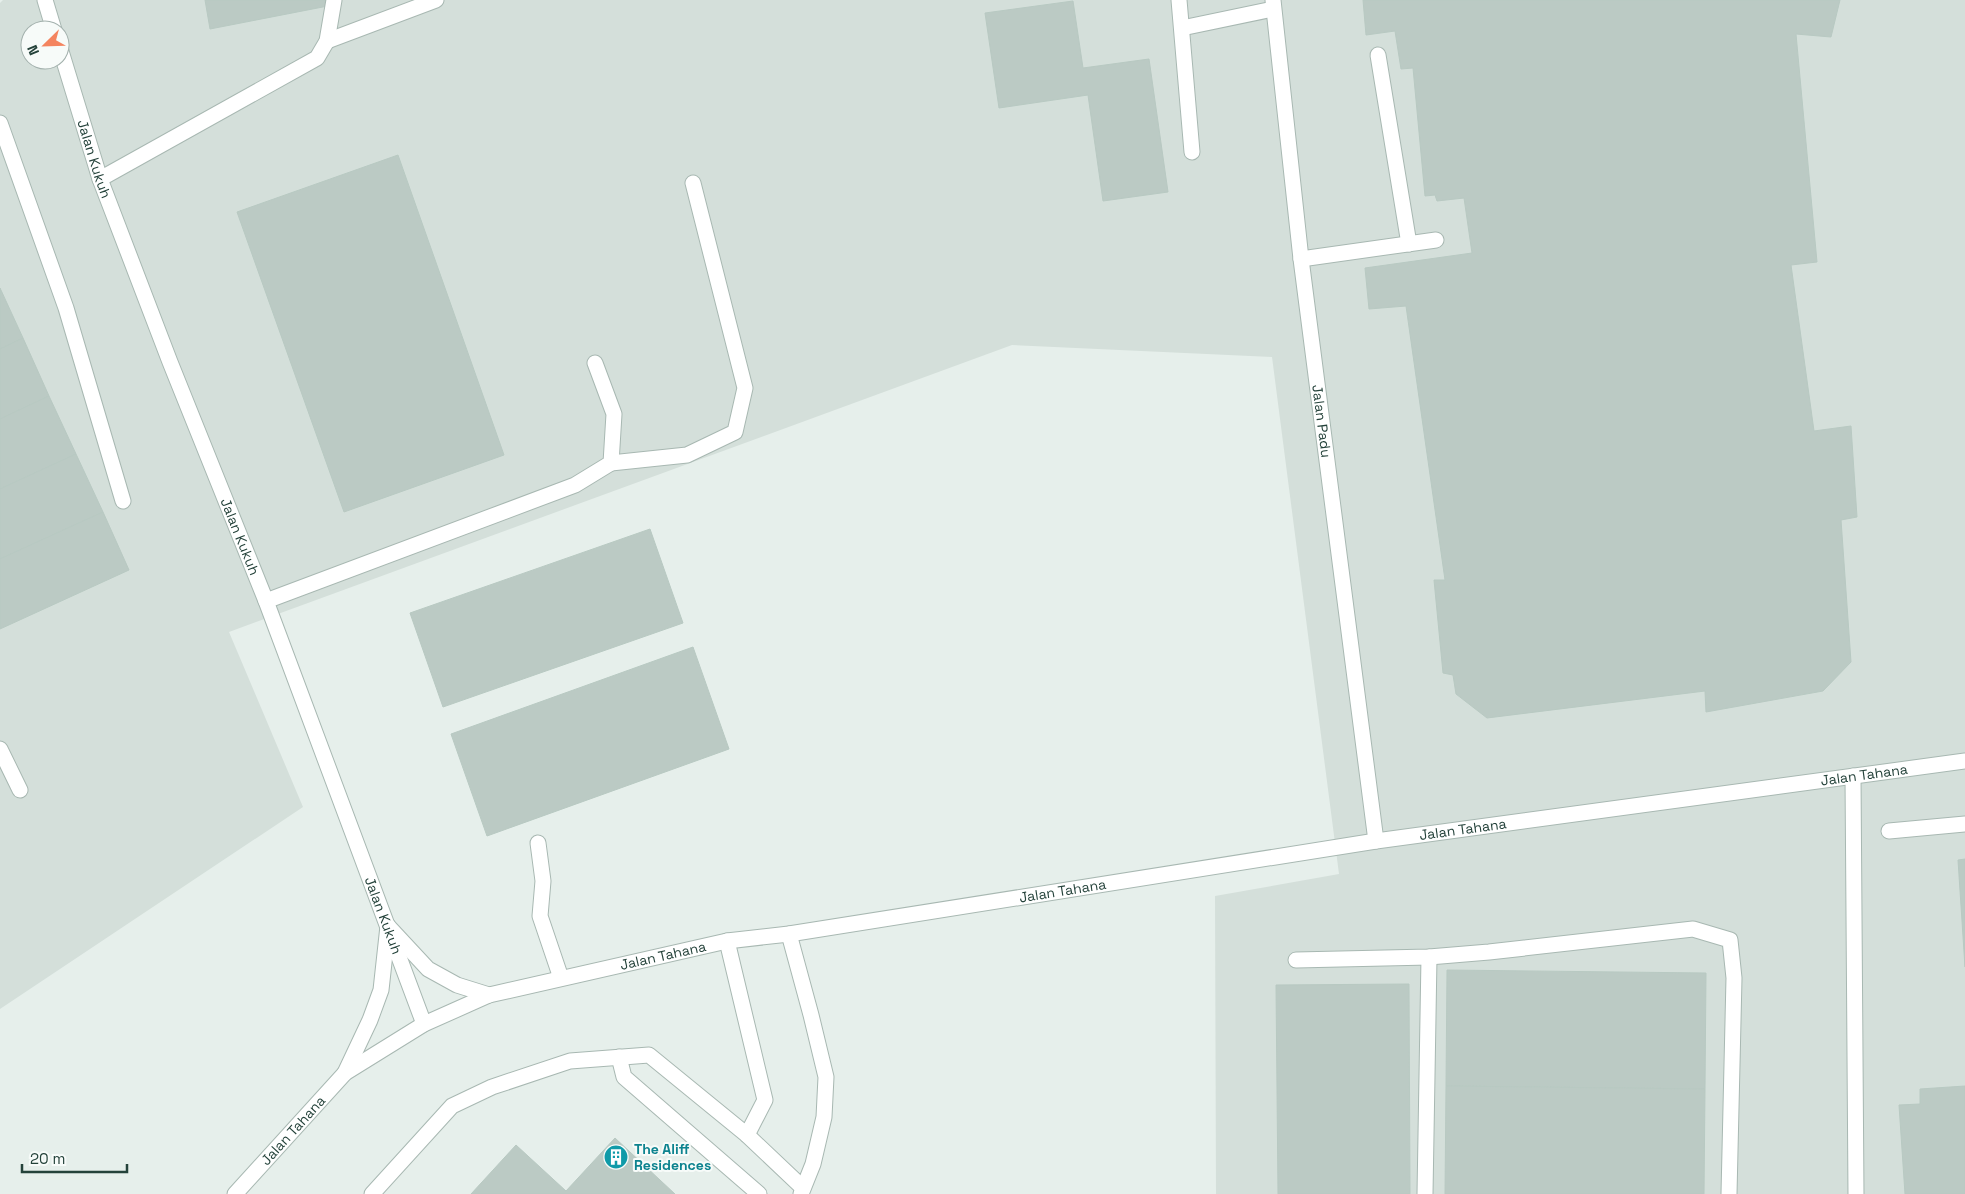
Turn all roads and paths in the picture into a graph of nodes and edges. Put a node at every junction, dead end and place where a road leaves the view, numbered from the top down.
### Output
1 (45, 0) edge
2 (436, 0) edge
3 (1179, 0) edge
4 (337, 1) edge
5 (1273, 5) edge
6 (51, 20) edge
7 (1182, 28) junction
8 (327, 41) junction
9 (1378, 55) dead end
10 (67, 70) edge
11 (0, 123) edge
12 (1192, 152) dead end
13 (100, 179) junction
14 (693, 183) dead end
15 (1436, 240) dead end
16 (1409, 244) junction
17 (1301, 260) junction
18 (594, 363) dead end
19 (611, 463) junction
20 (122, 501) dead end
21 (266, 601) junction
22 (0, 749) edge
23 (1965, 761) edge
24 (1853, 776) junction
25 (20, 790) dead end
26 (1965, 824) edge
27 (1889, 832) dead end
28 (1376, 841) junction
29 (538, 843) dead end
30 (388, 926) junction
31 (789, 934) junction
32 (728, 941) junction
33 (1429, 957) junction
34 (1296, 960) dead end
35 (561, 978) junction
36 (489, 995) junction
37 (424, 1024) junction
38 (619, 1057) junction
39 (346, 1073) junction
40 (747, 1135) junction
41 (802, 1191) edge
42 (235, 1194) edge
43 (372, 1194) edge
44 (759, 1194) edge
45 (1425, 1194) edge
46 (1728, 1194) edge
47 (1856, 1194) edge

1 - 6 street
2 - 8 street
3 - 7 street
4 - 8 street
5 - 7 street
5 - 17 street, Jalan Padu
7 - 12 street
8 - 13 street
9 - 16 street
10 - 13 street, Jalan Kukuh
11 - 20 street
13 - 21 street, Jalan Kukuh
14 - 19 street
15 - 16 street
16 - 17 street
17 - 28 street, Jalan Padu
18 - 19 street
19 - 21 street
21 - 30 street, Jalan Kukuh
22 - 25 street
23 - 24 street, Jalan Tahana
24 - 28 street, Jalan Tahana
24 - 47 street
26 - 27 street
28 - 31 street, Jalan Tahana
29 - 35 street
30 - 36 street
30 - 37 street, Jalan Kukuh
30 - 39 street
31 - 32 street, Jalan Tahana
31 - 41 street
32 - 35 street, Jalan Tahana
32 - 40 street
33 - 34 street
33 - 45 street
33 - 46 street
35 - 36 street, Jalan Tahana
36 - 37 street, Jalan Tahana
37 - 39 street, Jalan Tahana
38 - 40 street
38 - 43 street
38 - 44 street
39 - 42 street, Jalan Tahana
40 - 41 street

